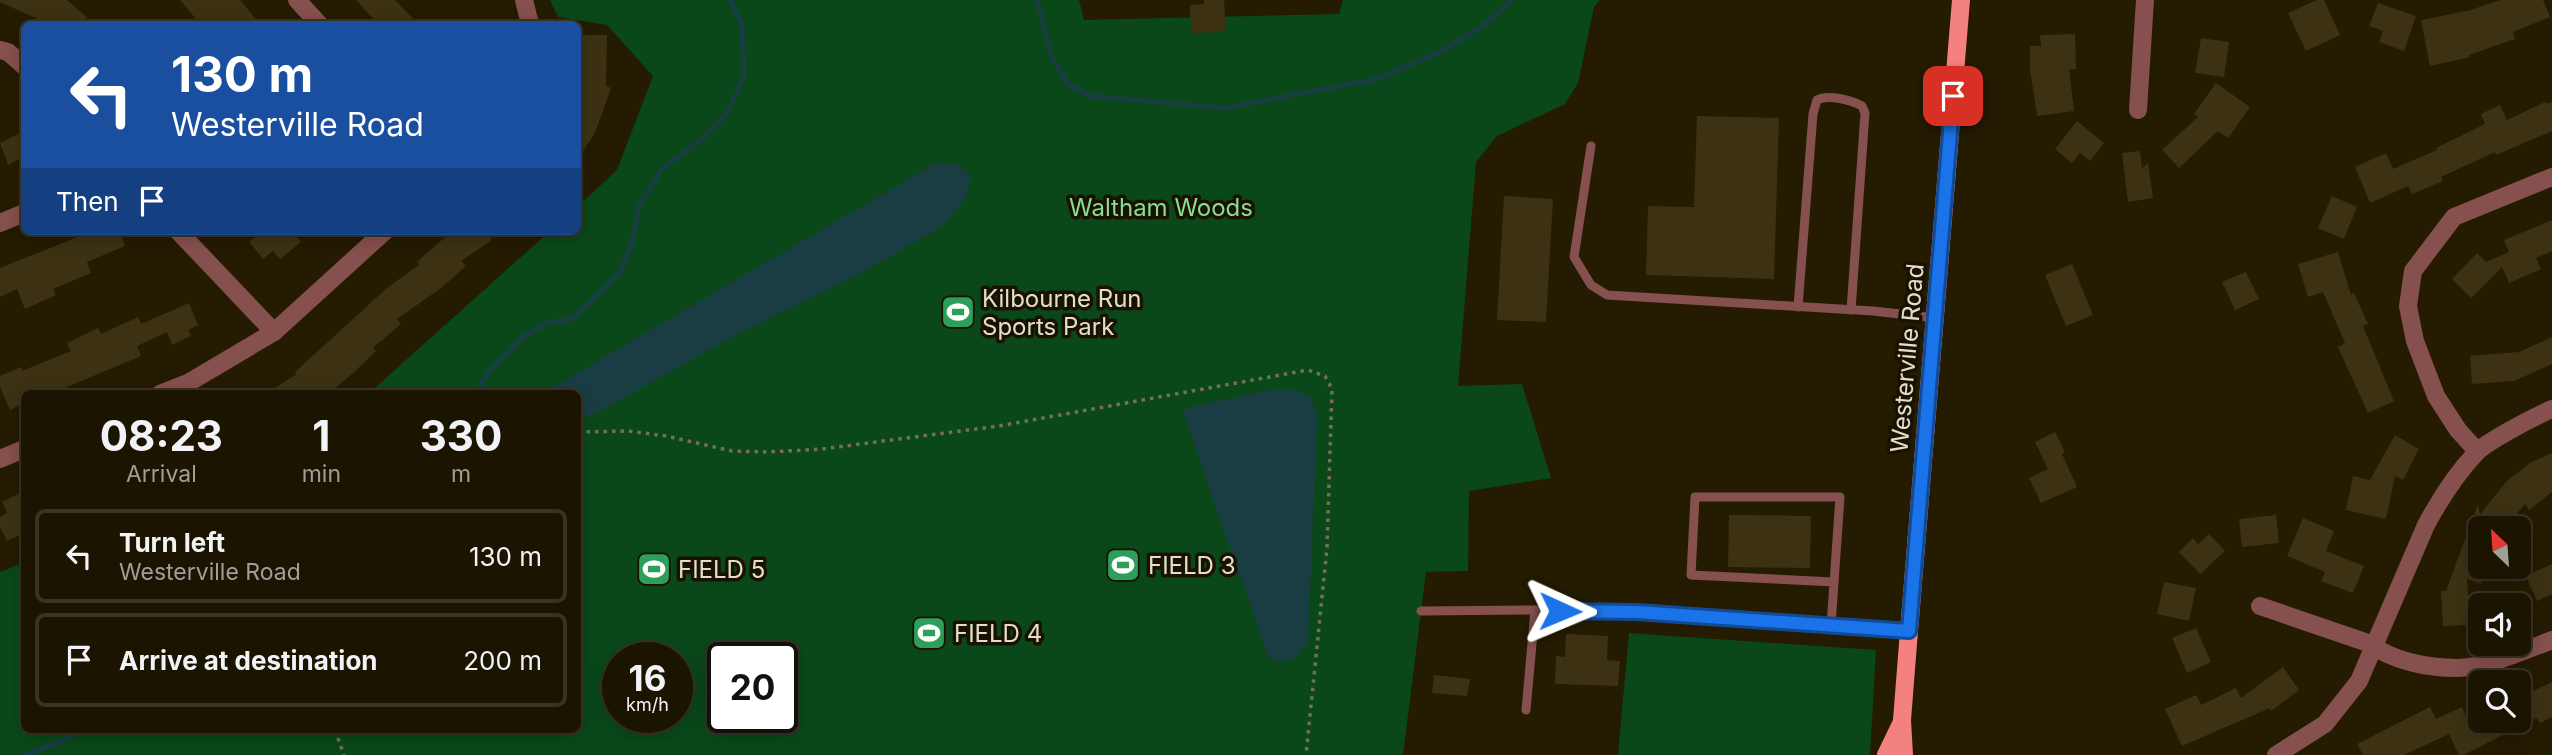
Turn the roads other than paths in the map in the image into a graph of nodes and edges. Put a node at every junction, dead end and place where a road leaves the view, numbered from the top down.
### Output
1 (297, 0) edge
2 (524, 0) edge
3 (1961, 0) edge
4 (2145, 0) edge
5 (316, 21) edge
6 (529, 21) edge
7 (0, 50) edge
8 (21, 63) edge
9 (2138, 110) dead end
10 (1591, 146) dead end
11 (2552, 177) edge
12 (21, 214) edge
13 (0, 223) edge
14 (182, 235) edge
15 (381, 235) edge
16 (1798, 307) junction
17 (1850, 310) junction
18 (1936, 318) junction
19 (274, 332) junction
20 (170, 390) edge
21 (2552, 409) edge
22 (21, 450) edge
23 (2477, 452) junction
24 (0, 459) edge
25 (1834, 582) junction
26 (2260, 606) dead end
27 (1535, 610) junction
28 (1421, 611) dead end
29 (1831, 626) junction
30 (1909, 631) junction
31 (2552, 640) edge
32 (2374, 647) junction
33 (1526, 710) dead end
34 (1902, 720) junction
35 (1886, 755) edge
36 (1904, 755) edge
37 (2276, 755) edge

1 - 5 street
2 - 6 street
3 - 18 main road, Westerville Road
4 - 9 street
7 - 8 street
10 - 16 lane
11 - 23 street
12 - 13 street
14 - 19 street
15 - 19 street
16 - 17 lane
16 - 17 lane
17 - 18 lane
18 - 30 main road, Westerville Road
19 - 20 street
21 - 23 street
22 - 24 street
23 - 32 street
25 - 25 lane
25 - 29 lane
26 - 32 street
27 - 28 lane
27 - 29 lane
27 - 33 lane
29 - 30 lane
30 - 34 main road, Westerville Road
31 - 32 street
32 - 37 street
34 - 35 main road, Westerville Road
34 - 36 main road, Westerville Road

